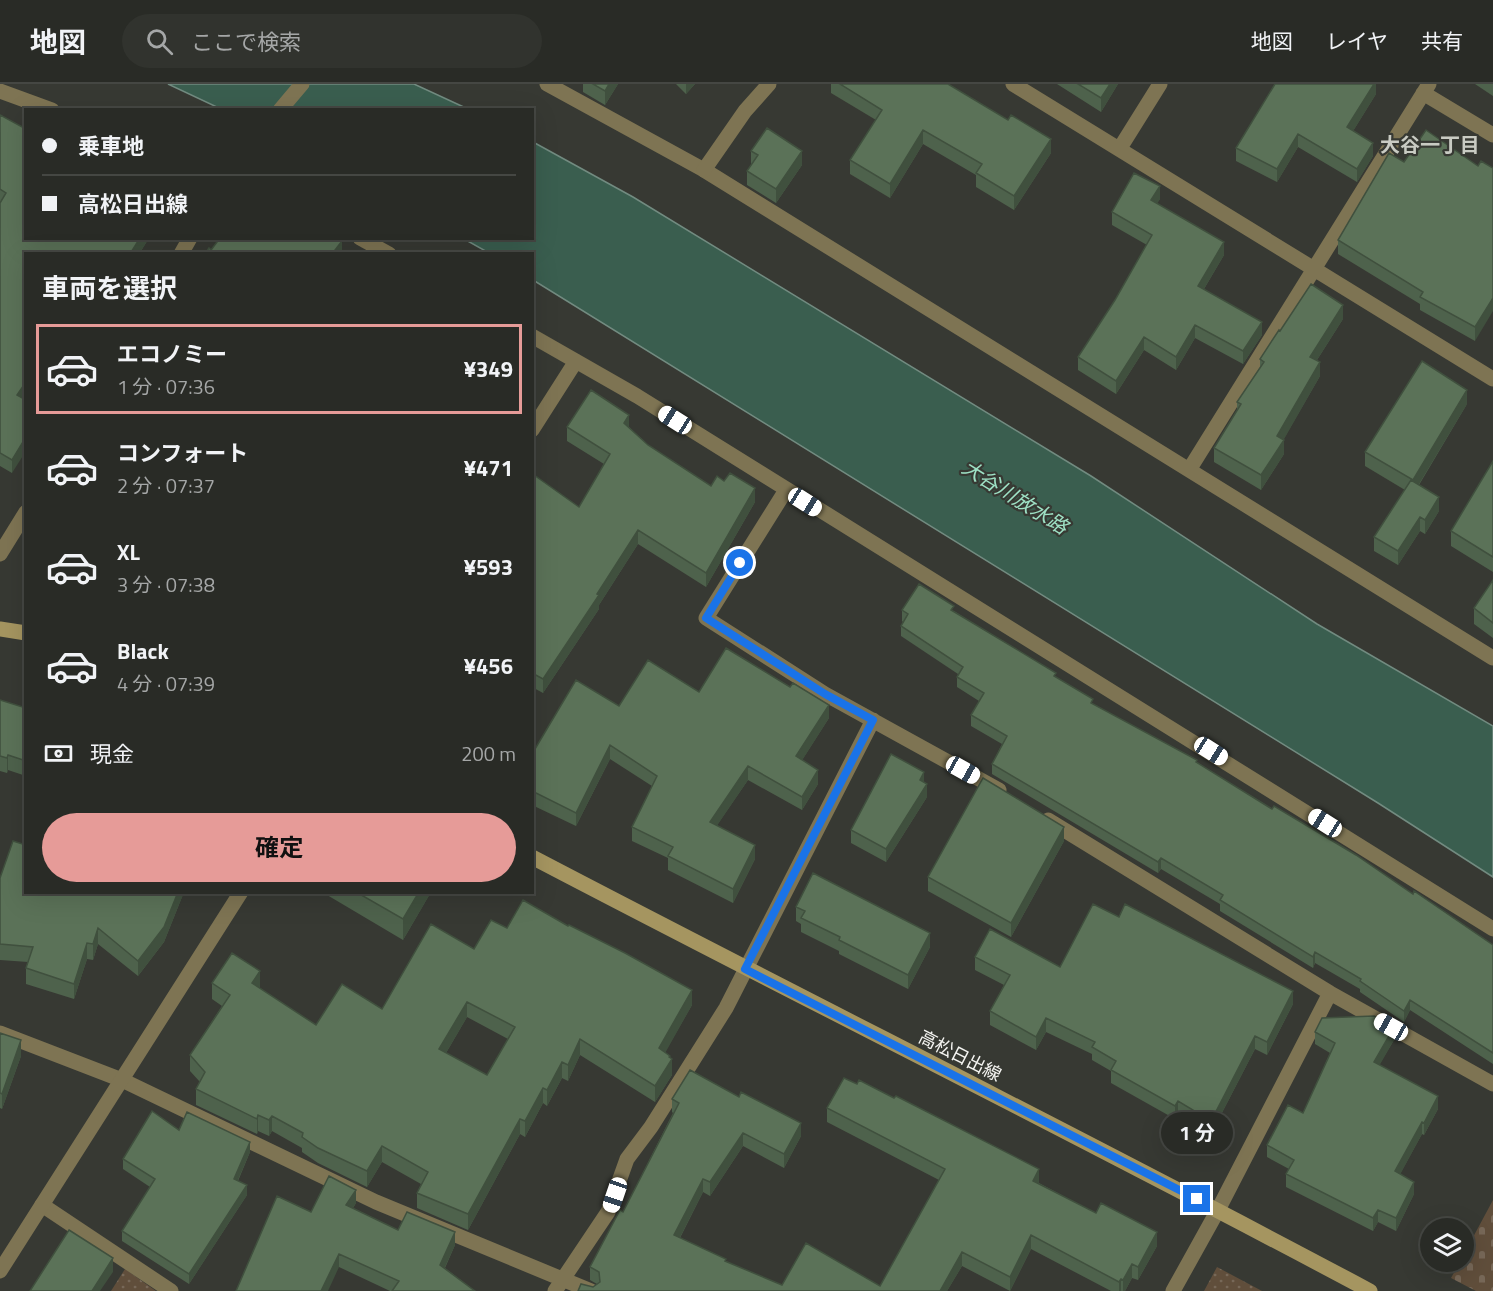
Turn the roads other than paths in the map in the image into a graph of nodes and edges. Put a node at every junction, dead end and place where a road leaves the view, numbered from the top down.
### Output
1 (302, 84) edge
2 (547, 84) edge
3 (769, 84) edge
4 (1014, 84) edge
5 (1160, 84) edge
6 (1426, 89) edge
7 (0, 91) edge
8 (47, 108) edge
9 (282, 108) edge
10 (1493, 135) edge
11 (1120, 148) junction
12 (704, 170) junction
13 (364, 240) edge
14 (384, 252) edge
15 (1315, 268) junction
16 (534, 337) edge
17 (576, 361) junction
18 (1493, 379) edge
19 (534, 427) edge
20 (1189, 470) junction
21 (786, 490) junction
22 (24, 515) edge
23 (0, 554) edge
24 (0, 629) edge
25 (24, 633) edge
26 (1493, 658) edge
27 (873, 720) junction
28 (1010, 796) edge
29 (1040, 815) edge
30 (534, 858) edge
31 (240, 894) edge
32 (1493, 929) edge
33 (745, 969) junction
34 (1330, 993) junction
35 (0, 1033) edge
36 (122, 1080) junction
37 (1493, 1084) edge
38 (42, 1205) junction
39 (1218, 1210) junction
40 (0, 1271) edge
41 (559, 1286) edge
42 (171, 1291) edge
43 (591, 1291) edge
44 (1173, 1291) edge
45 (1370, 1291) edge

1 - 9 street
2 - 12 street
3 - 12 street
4 - 11 street
5 - 11 street
6 - 10 street
6 - 15 street
7 - 8 street
11 - 15 street
12 - 20 street
13 - 14 street
15 - 18 street
15 - 20 street
16 - 17 street
17 - 19 street
17 - 21 street
20 - 26 street
21 - 27 street
21 - 32 street
22 - 23 street
24 - 25 main road
27 - 28 street
27 - 33 street
29 - 34 street
30 - 33 main road, 高松日出線
31 - 36 street
33 - 39 main road, 高松日出線
33 - 41 street
34 - 37 street
34 - 39 street
35 - 36 street
36 - 38 street
36 - 41 street
38 - 40 street
38 - 42 street
39 - 44 street
39 - 45 main road, 高松日出線
41 - 43 street

